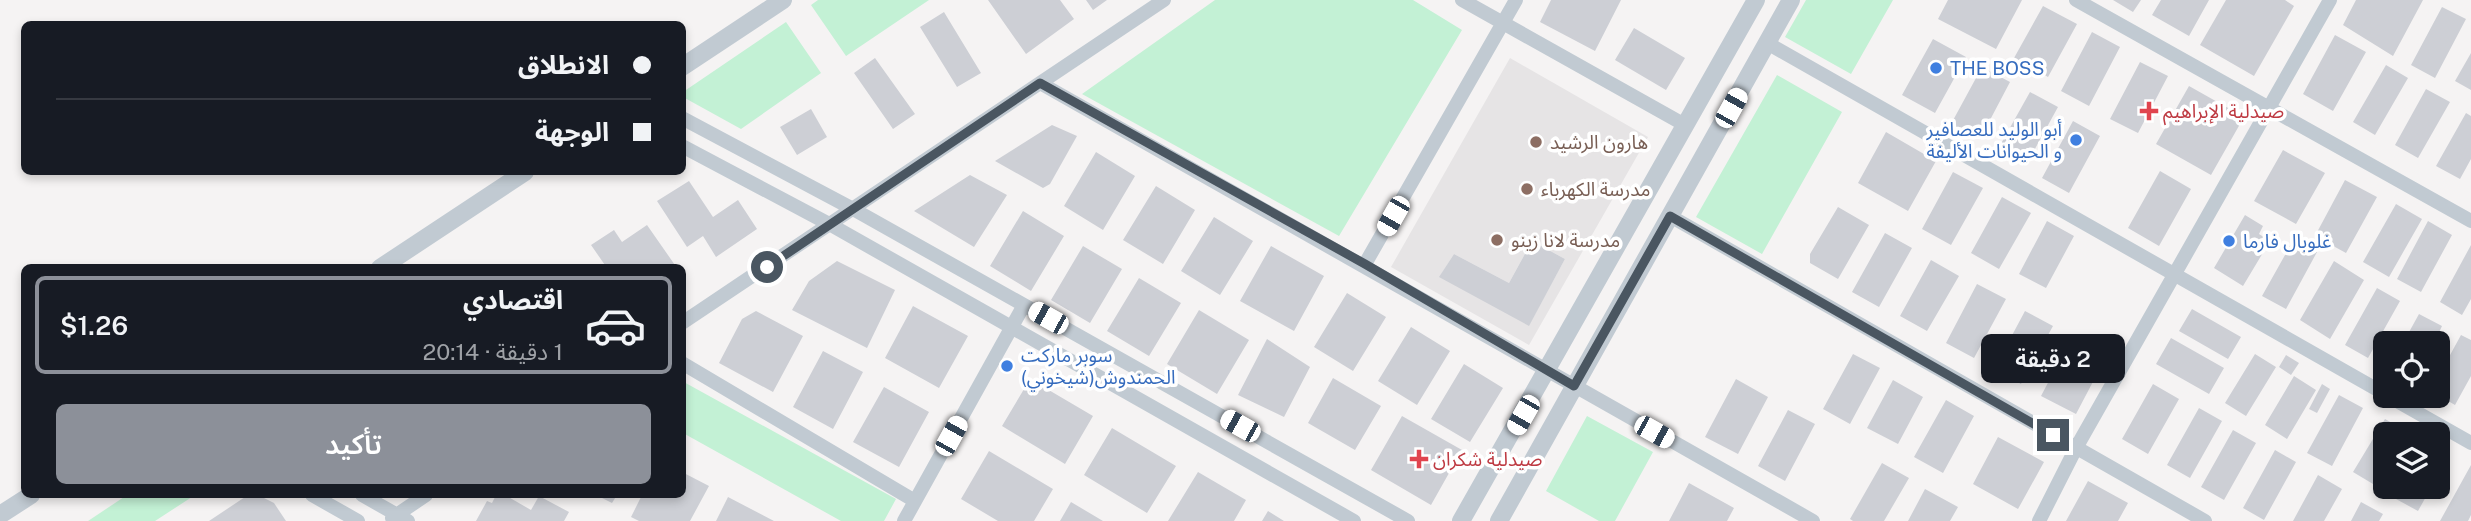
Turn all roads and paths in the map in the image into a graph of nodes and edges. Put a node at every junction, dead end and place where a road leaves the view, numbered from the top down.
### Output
1 (783, 0) edge
2 (1164, 0) edge
3 (1462, 0) edge
4 (1516, 0) edge
5 (1756, 0) edge
6 (1791, 0) edge
7 (2076, 0) edge
8 (2330, 0) edge
9 (1504, 22) junction
10 (1767, 43) junction
11 (686, 64) edge
12 (1040, 83) junction
13 (2269, 108) junction
14 (686, 120) edge
15 (1685, 125) junction
16 (686, 148) edge
17 (520, 175) edge
18 (853, 209) junction
19 (1670, 216) junction
20 (2471, 221) edge
21 (831, 225) junction
22 (386, 264) edge
23 (1365, 264) junction
24 (2174, 275) junction
25 (1024, 305) junction
26 (686, 320) edge
27 (1011, 327) junction
28 (686, 365) edge
29 (1548, 372) junction
30 (1574, 386) junction
31 (2373, 388) edge
32 (2409, 408) edge
33 (2471, 443) edge
34 (2076, 448) junction
35 (26, 498) edge
36 (317, 498) edge
37 (366, 498) edge
38 (422, 498) edge
39 (915, 501) junction
40 (0, 515) edge
41 (398, 519) edge
42 (358, 521) edge
43 (904, 521) edge
44 (1354, 521) edge
45 (1408, 521) edge
46 (1461, 521) edge
47 (1499, 521) edge
48 (1813, 521) edge
49 (2039, 521) edge
50 (2205, 521) edge

1 - 11 street
2 - 12 street
3 - 9 street
4 - 9 street
5 - 15 street
6 - 10 street
7 - 13 street
8 - 13 street
9 - 15 street
9 - 23 street
10 - 19 street
10 - 24 street
12 - 18 street
12 - 23 street
13 - 20 street
13 - 24 street
14 - 18 street
15 - 29 street
16 - 21 street
17 - 22 street
18 - 21 street
18 - 25 street
19 - 30 street
19 - 34 street
21 - 26 street
21 - 27 street
23 - 29 street
24 - 31 street
24 - 34 street
25 - 27 street
25 - 45 street
27 - 39 street
27 - 44 street
28 - 39 street
29 - 30 street
29 - 46 street
30 - 47 street
30 - 48 street
32 - 33 street
34 - 49 street
34 - 50 street
35 - 40 street
36 - 42 street
37 - 41 street
38 - 41 street
39 - 43 street

